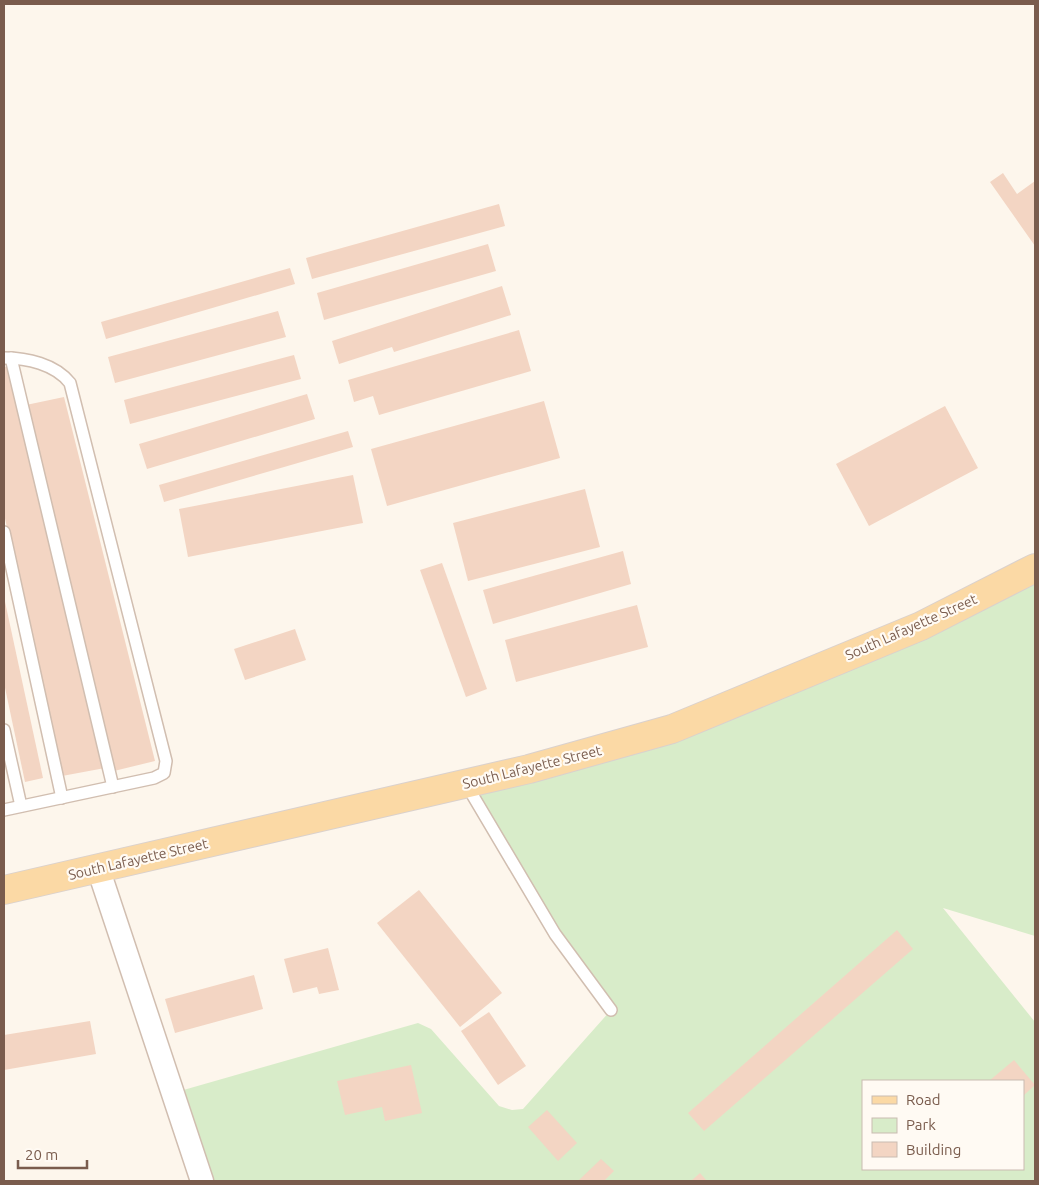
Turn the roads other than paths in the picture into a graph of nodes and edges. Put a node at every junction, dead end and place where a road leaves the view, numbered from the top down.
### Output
1 (7, 358) edge
2 (4, 532) edge
3 (1035, 568) edge
4 (4, 730) edge
5 (466, 784) junction
6 (113, 787) junction
7 (62, 798) junction
8 (21, 806) junction
9 (4, 810) edge
10 (98, 868) junction
11 (4, 890) edge
12 (611, 1010) dead end
13 (202, 1181) edge

1 - 6 lane
1 - 6 lane
2 - 7 lane
3 - 5 main road, South Lafayette Street
4 - 8 lane
5 - 10 main road, South Lafayette Street
5 - 12 lane
6 - 7 lane
7 - 8 lane
8 - 9 lane
10 - 11 main road, South Lafayette Street
10 - 13 street

